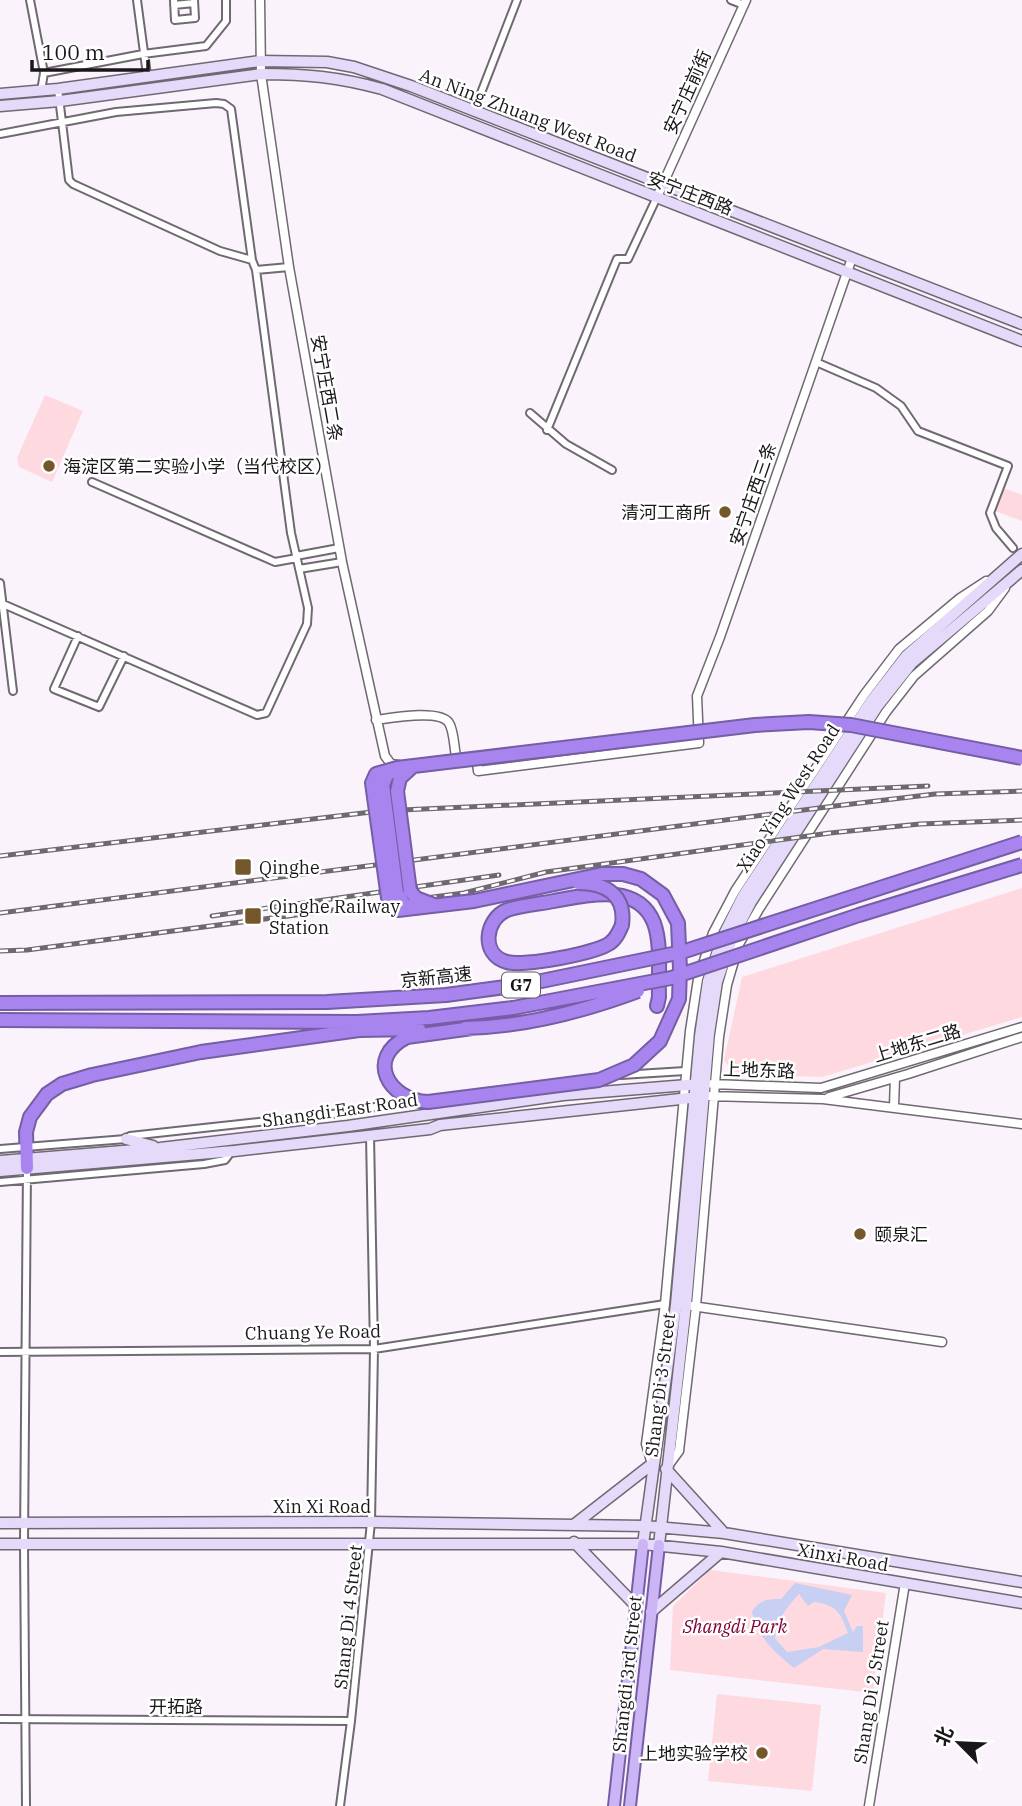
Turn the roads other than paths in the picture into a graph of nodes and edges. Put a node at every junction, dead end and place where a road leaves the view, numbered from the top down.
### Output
1 (30, 0) edge
2 (137, 0) edge
3 (226, 0) edge
4 (260, 0) edge
5 (517, 0) edge
6 (731, 0) edge
7 (194, 2) edge
8 (174, 3) edge
9 (745, 3) edge
10 (143, 54) junction
11 (260, 61) junction
12 (44, 73) junction
13 (261, 74) junction
14 (147, 75) junction
15 (58, 89) junction
16 (41, 91) junction
17 (0, 94) edge
18 (60, 101) junction
19 (0, 106) edge
20 (474, 111) junction
21 (61, 122) junction
22 (0, 134) edge
23 (662, 184) junction
24 (657, 197) junction
25 (852, 258) junction
26 (251, 260) junction
27 (289, 267) junction
28 (257, 270) junction
29 (847, 272) junction
30 (1022, 324) edge
31 (1022, 341) edge
32 (816, 362) junction
33 (530, 414) dead end
34 (547, 430) junction
35 (612, 470) dead end
36 (92, 482) dead end
37 (339, 548) junction
38 (1018, 551) edge
39 (297, 557) junction
40 (342, 562) junction
41 (1005, 568) junction
42 (299, 569) junction
43 (1022, 570) edge
44 (0, 583) edge
45 (3, 604) junction
46 (78, 636) junction
47 (124, 656) junction
48 (13, 691) dead end
49 (376, 720) junction
50 (456, 757) junction
51 (1022, 758) edge
52 (413, 767) junction
53 (1022, 842) edge
54 (1022, 865) edge
55 (536, 887) junction
56 (436, 906) junction
57 (671, 978) junction
58 (0, 1003) edge
59 (657, 1006) dead end
60 (0, 1020) edge
61 (1022, 1027) edge
62 (472, 1028) junction
63 (1022, 1037) edge
64 (685, 1071) junction
65 (895, 1078) junction
66 (699, 1084) junction
67 (821, 1088) junction
68 (698, 1097) junction
69 (823, 1099) junction
70 (894, 1107) junction
71 (1022, 1124) edge
72 (370, 1135) junction
73 (126, 1139) junction
74 (160, 1148) junction
75 (0, 1149) edge
76 (0, 1161) edge
77 (27, 1163) junction
78 (0, 1171) edge
79 (0, 1182) edge
80 (680, 1305) junction
81 (942, 1342) dead end
82 (374, 1349) junction
83 (0, 1352) edge
84 (25, 1352) junction
85 (652, 1464) junction
86 (666, 1469) junction
87 (371, 1522) junction
88 (0, 1523) edge
89 (24, 1523) junction
90 (575, 1524) junction
91 (645, 1526) junction
92 (660, 1527) junction
93 (724, 1533) junction
94 (574, 1542) junction
95 (370, 1543) junction
96 (0, 1544) edge
97 (24, 1544) junction
98 (643, 1544) junction
99 (659, 1545) junction
100 (721, 1552) junction
101 (1022, 1582) edge
102 (905, 1583) junction
103 (1022, 1603) edge
104 (636, 1606) junction
105 (651, 1612) junction
106 (0, 1719) edge
107 (25, 1719) junction
108 (351, 1721) junction
109 (26, 1806) edge
110 (340, 1806) edge
111 (614, 1806) edge
112 (629, 1806) edge
113 (869, 1806) edge

1 - 12 street
2 - 10 street
3 - 10 street
4 - 11 street, 安宁庄西二条
5 - 20 street
6 - 9 street
7 - 8 street
7 - 8 street
9 - 23 street, 安宁庄前街
10 - 12 street
10 - 14 street
11 - 13 street, 安宁庄西二条
11 - 14 main road, An Ning Zhuang West Road
11 - 20 main road, An Ning Zhuang West Road
12 - 16 street
13 - 18 main road, 安宁庄西路
13 - 24 main road, 安宁庄西路
13 - 27 street, 安宁庄西二条
14 - 15 main road, An Ning Zhuang West Road
15 - 16 main road, An Ning Zhuang West Road
15 - 18 street
16 - 17 main road, An Ning Zhuang West Road
18 - 19 main road, 安宁庄西路
18 - 21 street
20 - 23 main road, An Ning Zhuang West Road
21 - 22 street
21 - 26 street
21 - 26 street
23 - 24 street, 安宁庄前街
23 - 25 main road, An Ning Zhuang West Road
24 - 29 main road, 安宁庄西路
24 - 34 street
25 - 29 street, 安宁庄西三条
25 - 30 main road, An Ning Zhuang West Road
26 - 28 street
27 - 28 street
27 - 37 street, 安宁庄西二条
28 - 39 street
29 - 31 main road, 安宁庄西路
29 - 32 street, 安宁庄西三条
32 - 38 street
32 - 50 street, 安宁庄西三条
33 - 34 street
34 - 35 street
36 - 39 street
37 - 39 street
37 - 40 street, 安宁庄西二条
38 - 41 main road, Xiao Ying West Road
39 - 42 street
40 - 42 street
40 - 49 street, 安宁庄西二条
41 - 64 street, Xiao Ying West Road
41 - 66 main road, Xiao Ying West Road
42 - 47 street
43 - 66 main road, Xiao Ying West Road
44 - 45 street
45 - 46 street
45 - 48 street
46 - 47 street
46 - 47 street
49 - 50 street
49 - 50 street, 安宁庄西二条
51 - 52 highway, bridge
52 - 56 highway, bridge
52 - 56 highway, bridge
53 - 58 highway, 京新高速 / G7, bridge
54 - 57 highway, G7, bridge
55 - 56 highway, bridge
55 - 59 highway, bridge
55 - 62 highway, bridge
57 - 60 highway, G7, bridge
57 - 62 highway, bridge
61 - 67 street, 上地东二路
62 - 77 highway, bridge
63 - 65 street
64 - 66 street, Xiao Ying West Road
64 - 73 street
65 - 69 street
65 - 70 street
66 - 67 street, 上地东路
66 - 68 main road, Xiao Ying West Road
66 - 68 street, Xiao Ying West Road
66 - 74 main road, Shangdi East Road
67 - 69 street
68 - 69 street
68 - 72 main road, Shangdi East Road
68 - 80 main road, Shang Di 3 Street
68 - 80 street, Shang Di 3 Street
69 - 70 street
70 - 71 street
72 - 77 main road, Shangdi East Road
72 - 82 street, Shang Di 4 Street
73 - 74 main road
73 - 77 street
74 - 77 main road, Shangdi East Road
75 - 77 street
76 - 77 main road, Shangdi East Road
77 - 78 main road, Shangdi East Road
77 - 79 street
77 - 84 street
80 - 81 street, Chuang Ye Road
80 - 82 street, Chuang Ye Road
80 - 85 main road, Shang Di 3 Street
80 - 86 main road, Shang Di 3 Street
82 - 84 street, Chuang Ye Road
82 - 87 street, Shang Di 4 Street
83 - 84 street, Chuang Ye Road
84 - 89 street
85 - 90 main road
85 - 91 main road, Shang Di 3 Street
86 - 92 main road, Shang Di 3 Street
86 - 93 main road
87 - 89 main road, Xin Xi Road
87 - 90 main road, Xin Xi Road
87 - 95 street, Shang Di 4 Street
88 - 89 main road, Xin Xi Road
89 - 97 street
90 - 91 main road, Xin Xi Road
91 - 92 main road, Xin Xi Road
91 - 98 main road, Shang Di 3 Street
92 - 93 main road, Xinxi Road
92 - 99 main road, Shang Di 3 Street
93 - 101 main road, Xinxi Road
94 - 95 main road
94 - 98 main road, Xinxi Road
94 - 104 main road
95 - 97 main road
95 - 108 street, Shang Di 4 Street
96 - 97 main road
97 - 107 street
98 - 99 main road, Xinxi Road
98 - 104 main road, Shangdi 3rd Street
99 - 100 main road, Xinxi Road
99 - 105 main road, Shangdi 3rd Street
100 - 102 main road, Xinxi Road
100 - 105 main road
102 - 103 main road, Xinxi Road
102 - 113 street, Shang Di 2 Street
104 - 111 main road, Shangdi 3rd Street
105 - 112 main road, Shangdi 3rd Street
106 - 107 street, 开拓路
107 - 108 street, 开拓路
107 - 109 street
108 - 110 street, Shang Di 4 Street

